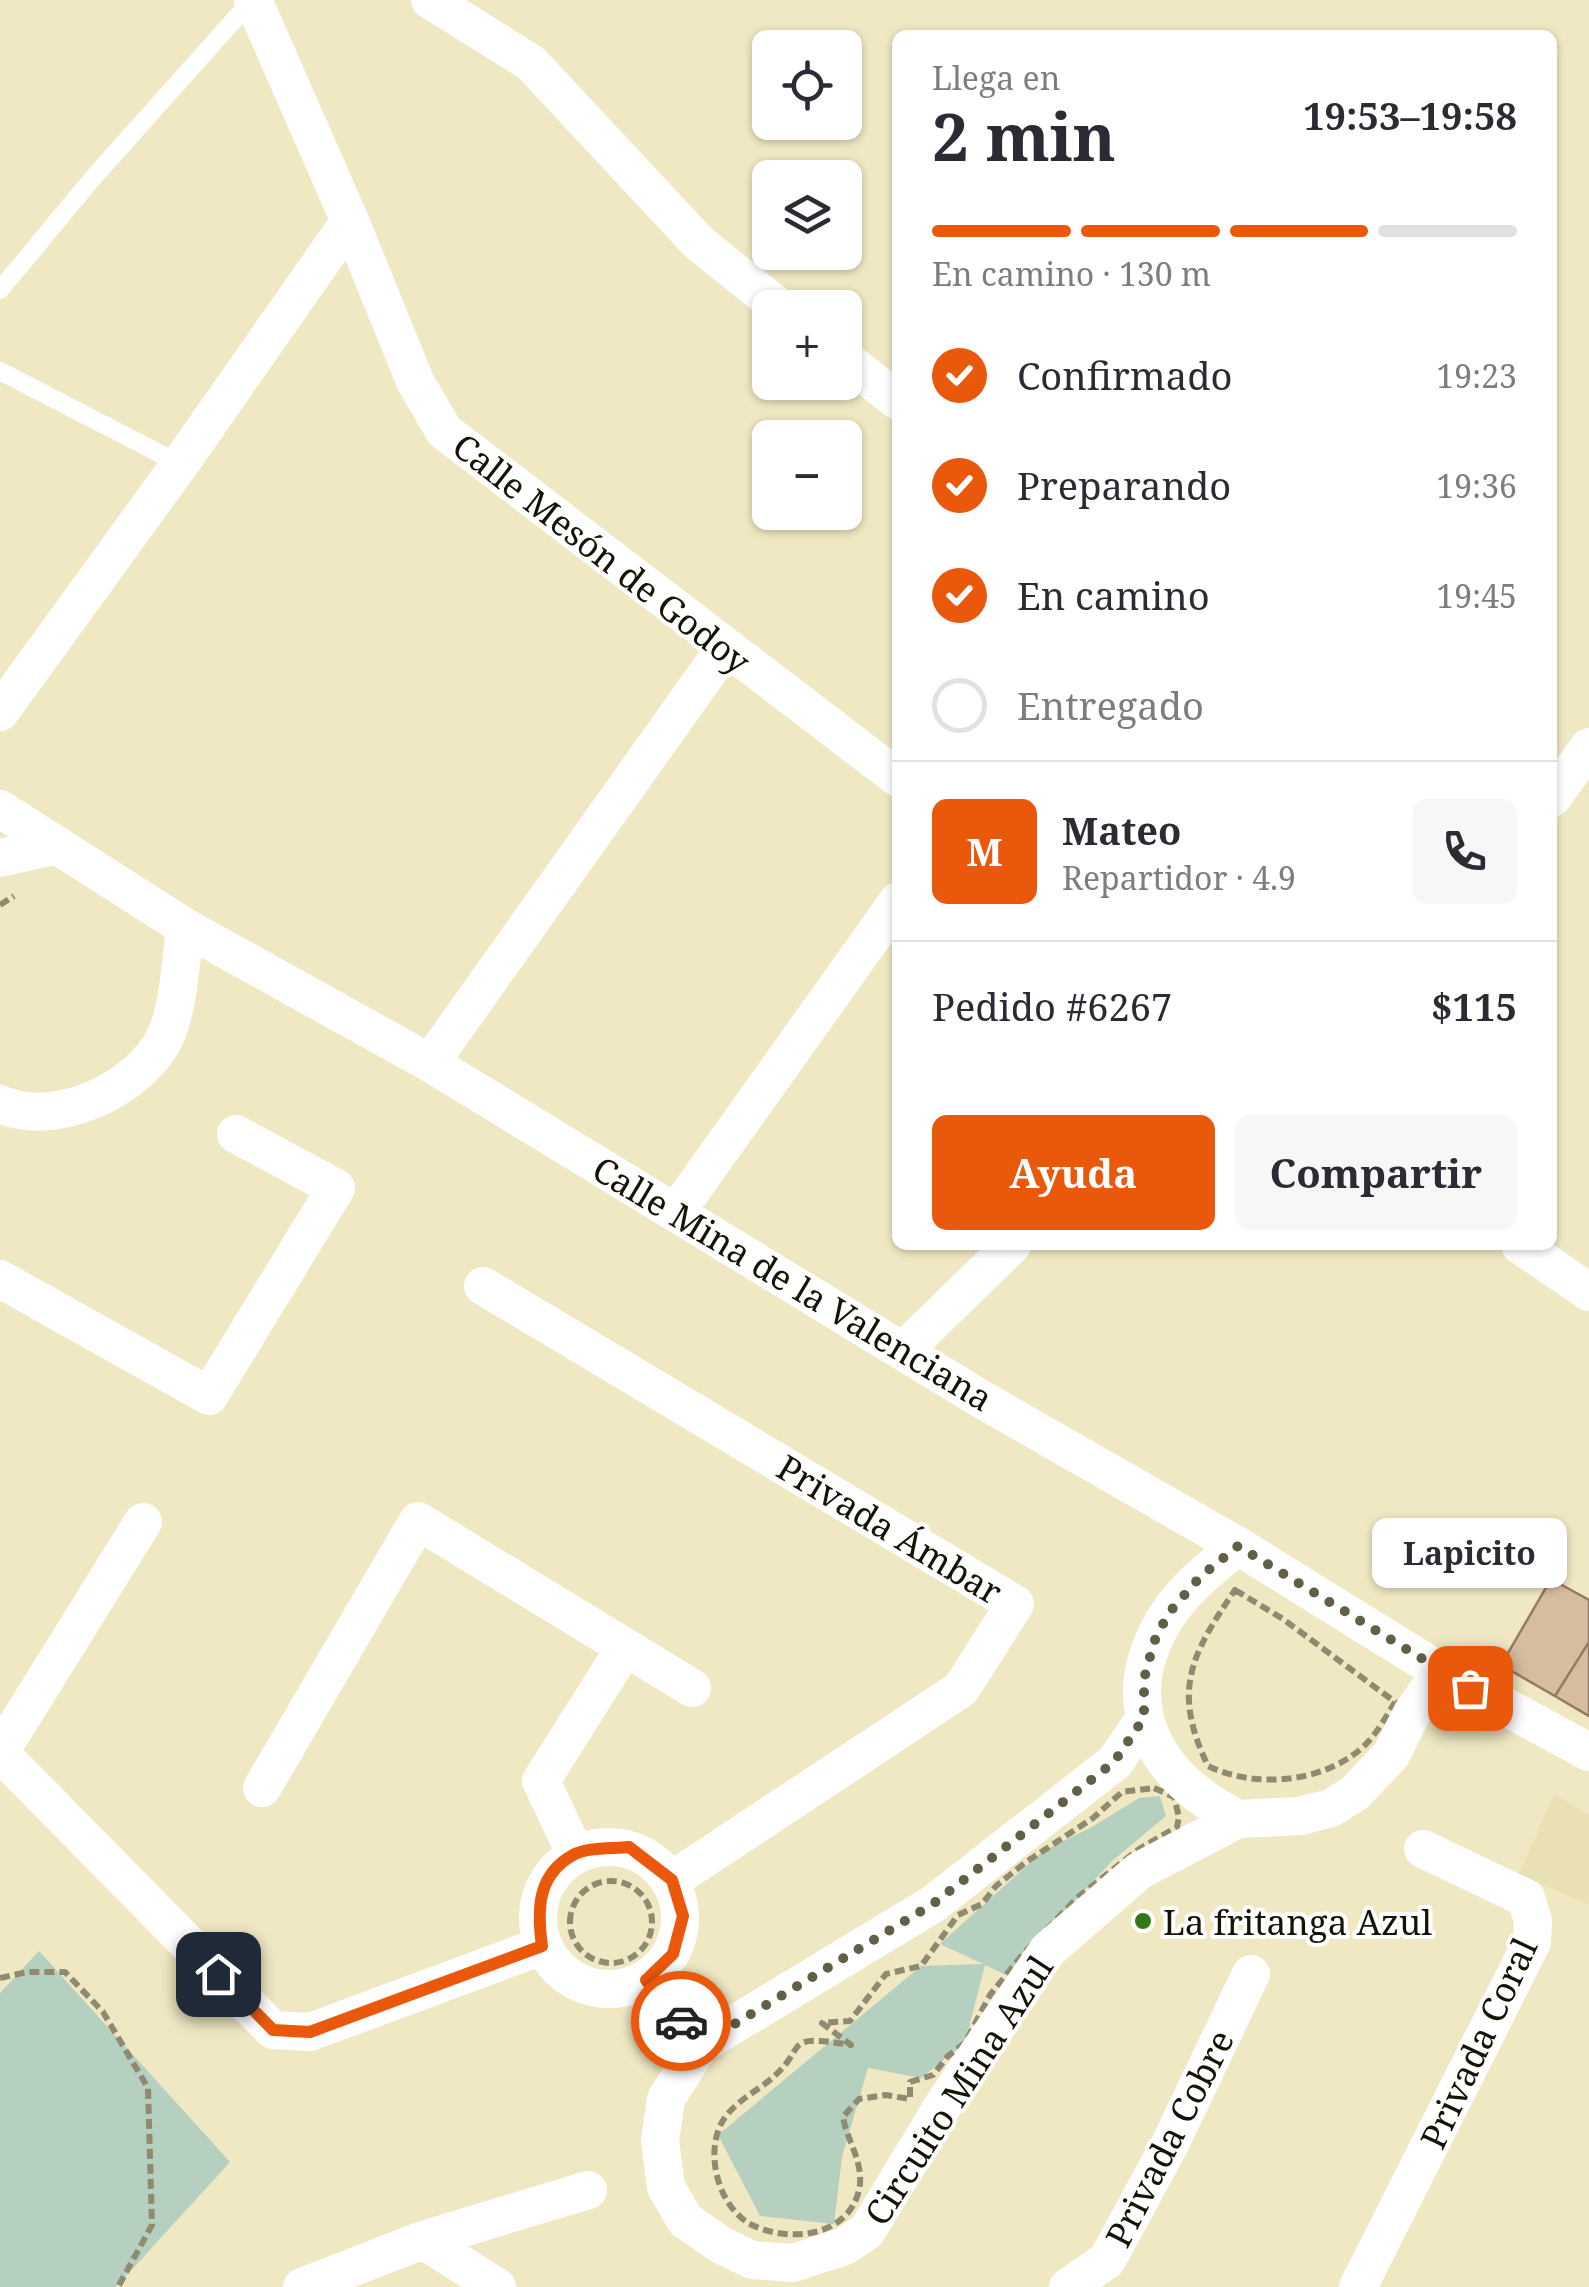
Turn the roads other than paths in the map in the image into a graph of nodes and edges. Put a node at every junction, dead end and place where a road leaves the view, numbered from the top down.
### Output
1 (252, 0) edge
2 (430, 0) edge
3 (350, 222) junction
4 (0, 290) edge
5 (758, 290) edge
6 (0, 370) edge
7 (862, 372) edge
8 (892, 396) edge
9 (180, 464) junction
10 (725, 648) junction
11 (0, 712) edge
12 (1589, 746) edge
13 (892, 773) edge
14 (1557, 791) edge
15 (0, 809) edge
16 (58, 845) junction
17 (0, 858) edge
18 (892, 909) edge
19 (186, 926) junction
20 (430, 1063) junction
21 (0, 1104) edge
22 (236, 1134) dead end
23 (677, 1212) junction
24 (1007, 1250) edge
25 (1527, 1250) edge
26 (0, 1279) edge
27 (483, 1286) dead end
28 (1589, 1292) edge
29 (903, 1351) junction
30 (143, 1522) dead end
31 (1238, 1546) junction
32 (624, 1648) junction
33 (1441, 1672) junction
34 (692, 1688) dead end
35 (1144, 1718) junction
36 (1589, 1752) edge
37 (0, 1753) edge
38 (262, 1788) dead end
39 (1238, 1820) junction
40 (1423, 1848) dead end
41 (575, 1853) junction
42 (672, 1880) junction
43 (542, 1946) junction
44 (1252, 1974) dead end
45 (646, 1980) junction
46 (700, 2045) junction
47 (588, 2190) dead end
48 (423, 2240) junction
49 (828, 2271) edge
50 (302, 2287) edge
51 (497, 2287) edge
52 (1068, 2287) edge
53 (1358, 2287) edge

1 - 3 street, Calle Mesón de Godoy
1 - 4 lane
2 - 5 street
3 - 9 street
3 - 10 street, Calle Mesón de Godoy
6 - 9 lane
7 - 8 street
9 - 11 street
10 - 13 street, Calle Mesón de Godoy
10 - 20 street
12 - 14 street
15 - 16 street, Calle Mina de la Valenciana
16 - 17 street
16 - 19 street, Calle Mina de la Valenciana
18 - 23 street
19 - 20 street, Calle Mina de la Valenciana
19 - 21 street
20 - 23 street, Calle Mina de la Valenciana
22 - 26 street
23 - 29 street, Calle Mina de la Valenciana
24 - 29 street
25 - 28 street
27 - 42 street, Privada Ámbar
29 - 31 street, Calle Mina de la Valenciana
30 - 37 street
31 - 33 street, Calle Mina de la Valenciana
31 - 35 street
32 - 34 street
32 - 38 street
32 - 41 street
33 - 36 street, Calle Mina de la Valenciana
33 - 39 street, Circuito Mina Azul
35 - 39 street
35 - 46 street, Circuito Mina Azul
37 - 43 street
39 - 49 street, Circuito Mina Azul
40 - 53 street, Privada Coral
41 - 42 street
41 - 43 street
42 - 45 street
43 - 45 street
44 - 52 street, Privada Cobre
45 - 46 street
46 - 49 street, Circuito Mina Azul
47 - 48 street
48 - 50 street
48 - 51 street

